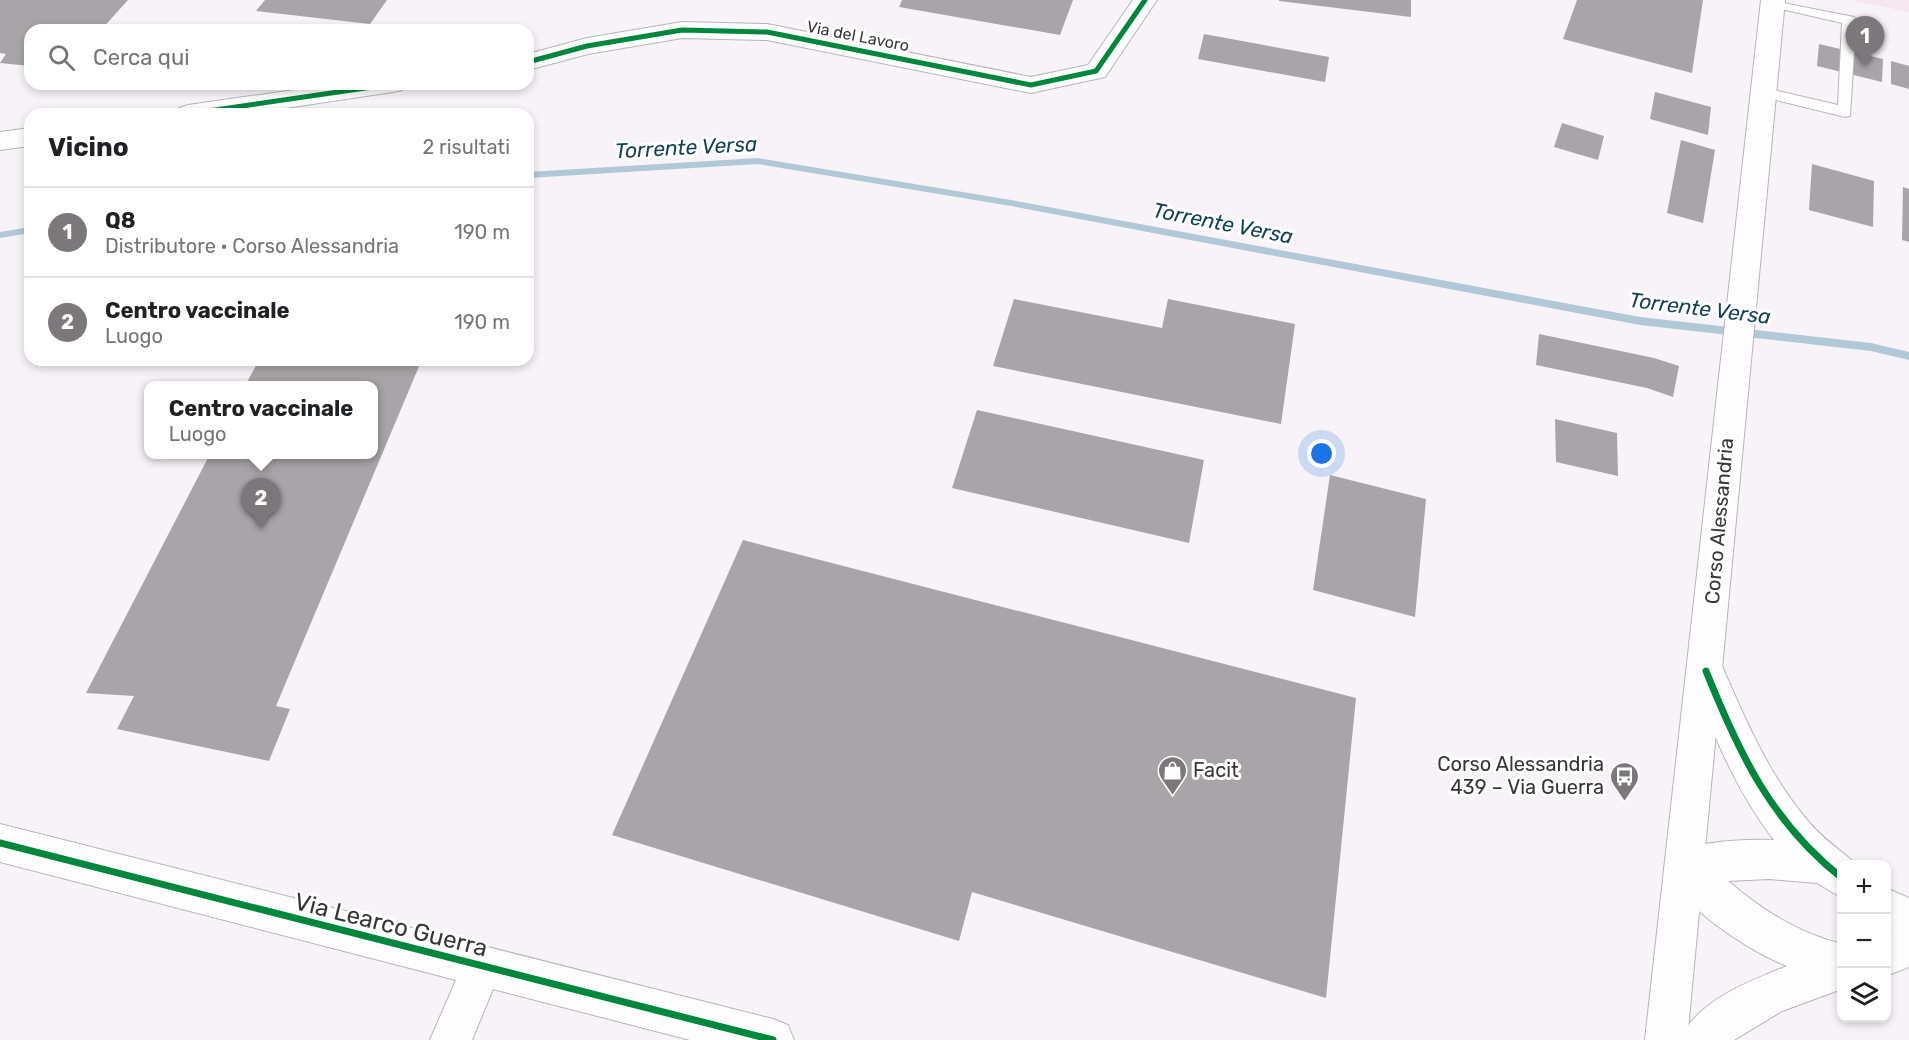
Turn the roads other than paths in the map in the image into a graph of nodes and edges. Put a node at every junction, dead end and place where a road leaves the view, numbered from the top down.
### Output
1 (1145, 0) edge
2 (1773, 1) edge
3 (534, 60) edge
4 (352, 90) edge
5 (1765, 93) junction
6 (229, 108) edge
7 (24, 138) edge
8 (0, 141) edge
9 (1706, 671) junction
10 (0, 843) edge
11 (1684, 868) junction
12 (1831, 871) edge
13 (1891, 910) edge
14 (1909, 920) edge
15 (1909, 947) edge
16 (1891, 954) edge
17 (1837, 965) edge
18 (482, 967) junction
19 (1837, 968) edge
20 (451, 1040) edge
21 (773, 1040) edge
22 (1666, 1040) edge
23 (1701, 1040) edge

1 - 3 street, Via del Lavoro
2 - 5 street, Corso Alessandria
2 - 5 lane
4 - 6 street
5 - 9 street, Corso Alessandria
7 - 8 street
9 - 11 street, Corso Alessandria
9 - 12 street
10 - 18 street, Via Learco Guerra
11 - 12 street
11 - 17 street
11 - 22 street, Corso Alessandria
13 - 14 street
15 - 16 street
18 - 20 street, Via Learco Guerra
18 - 21 street, Via Learco Guerra
19 - 23 street

